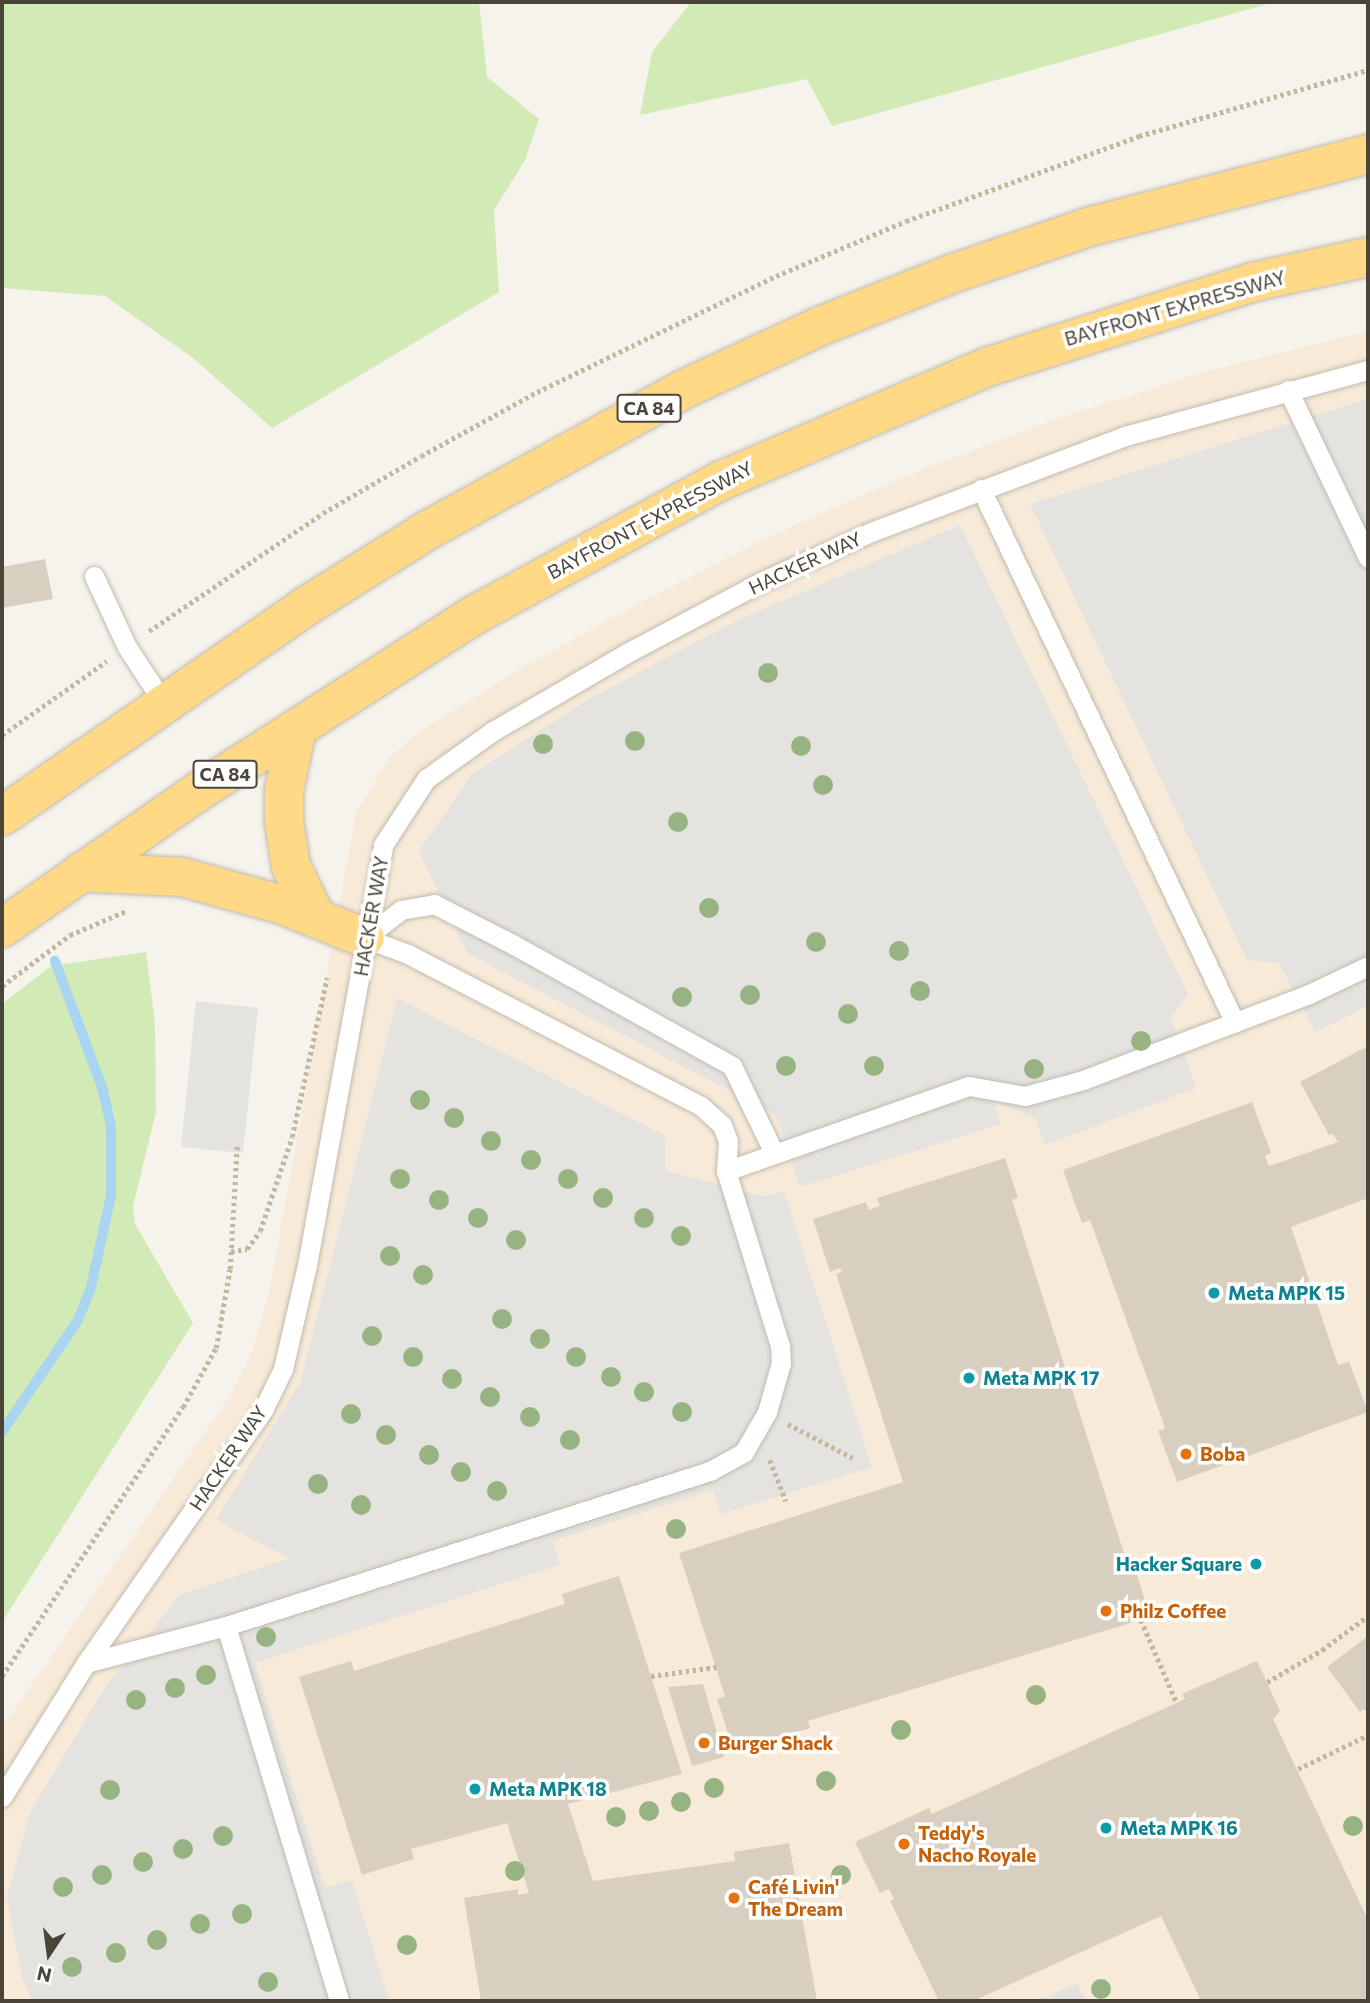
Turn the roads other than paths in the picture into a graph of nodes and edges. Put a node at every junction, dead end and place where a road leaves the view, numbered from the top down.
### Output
1 (1368, 154) edge
2 (1368, 257) edge
3 (1368, 370) edge
4 (1288, 390) junction
5 (981, 489) junction
6 (1368, 558) edge
7 (94, 576) dead end
8 (163, 702) junction
9 (297, 728) junction
10 (2, 816) edge
11 (81, 872) junction
12 (316, 918) junction
13 (2, 928) edge
14 (365, 937) junction
15 (1368, 966) edge
16 (1235, 1023) junction
17 (773, 1151) junction
18 (726, 1171) junction
19 (226, 1626) junction
20 (86, 1663) junction
21 (2, 1797) edge
22 (339, 2001) edge

1 - 8 highway, CA 84
2 - 9 highway, BAYFRONT EXPRESSWAY / CA 84
3 - 4 lane, HACKER WAY
4 - 5 lane, HACKER WAY
4 - 6 lane
5 - 14 lane, HACKER WAY
5 - 16 lane
7 - 8 lane
8 - 10 highway, CA 84
9 - 11 highway, BAYFRONT EXPRESSWAY / CA 84
9 - 12 highway
11 - 12 highway
11 - 13 highway, BAYFRONT EXPRESSWAY / CA 84
12 - 14 highway
14 - 17 lane
14 - 18 lane
14 - 20 lane, HACKER WAY
15 - 16 lane
16 - 17 lane
17 - 18 lane
18 - 19 lane
19 - 20 lane
19 - 22 lane
20 - 21 lane, HACKER WAY

